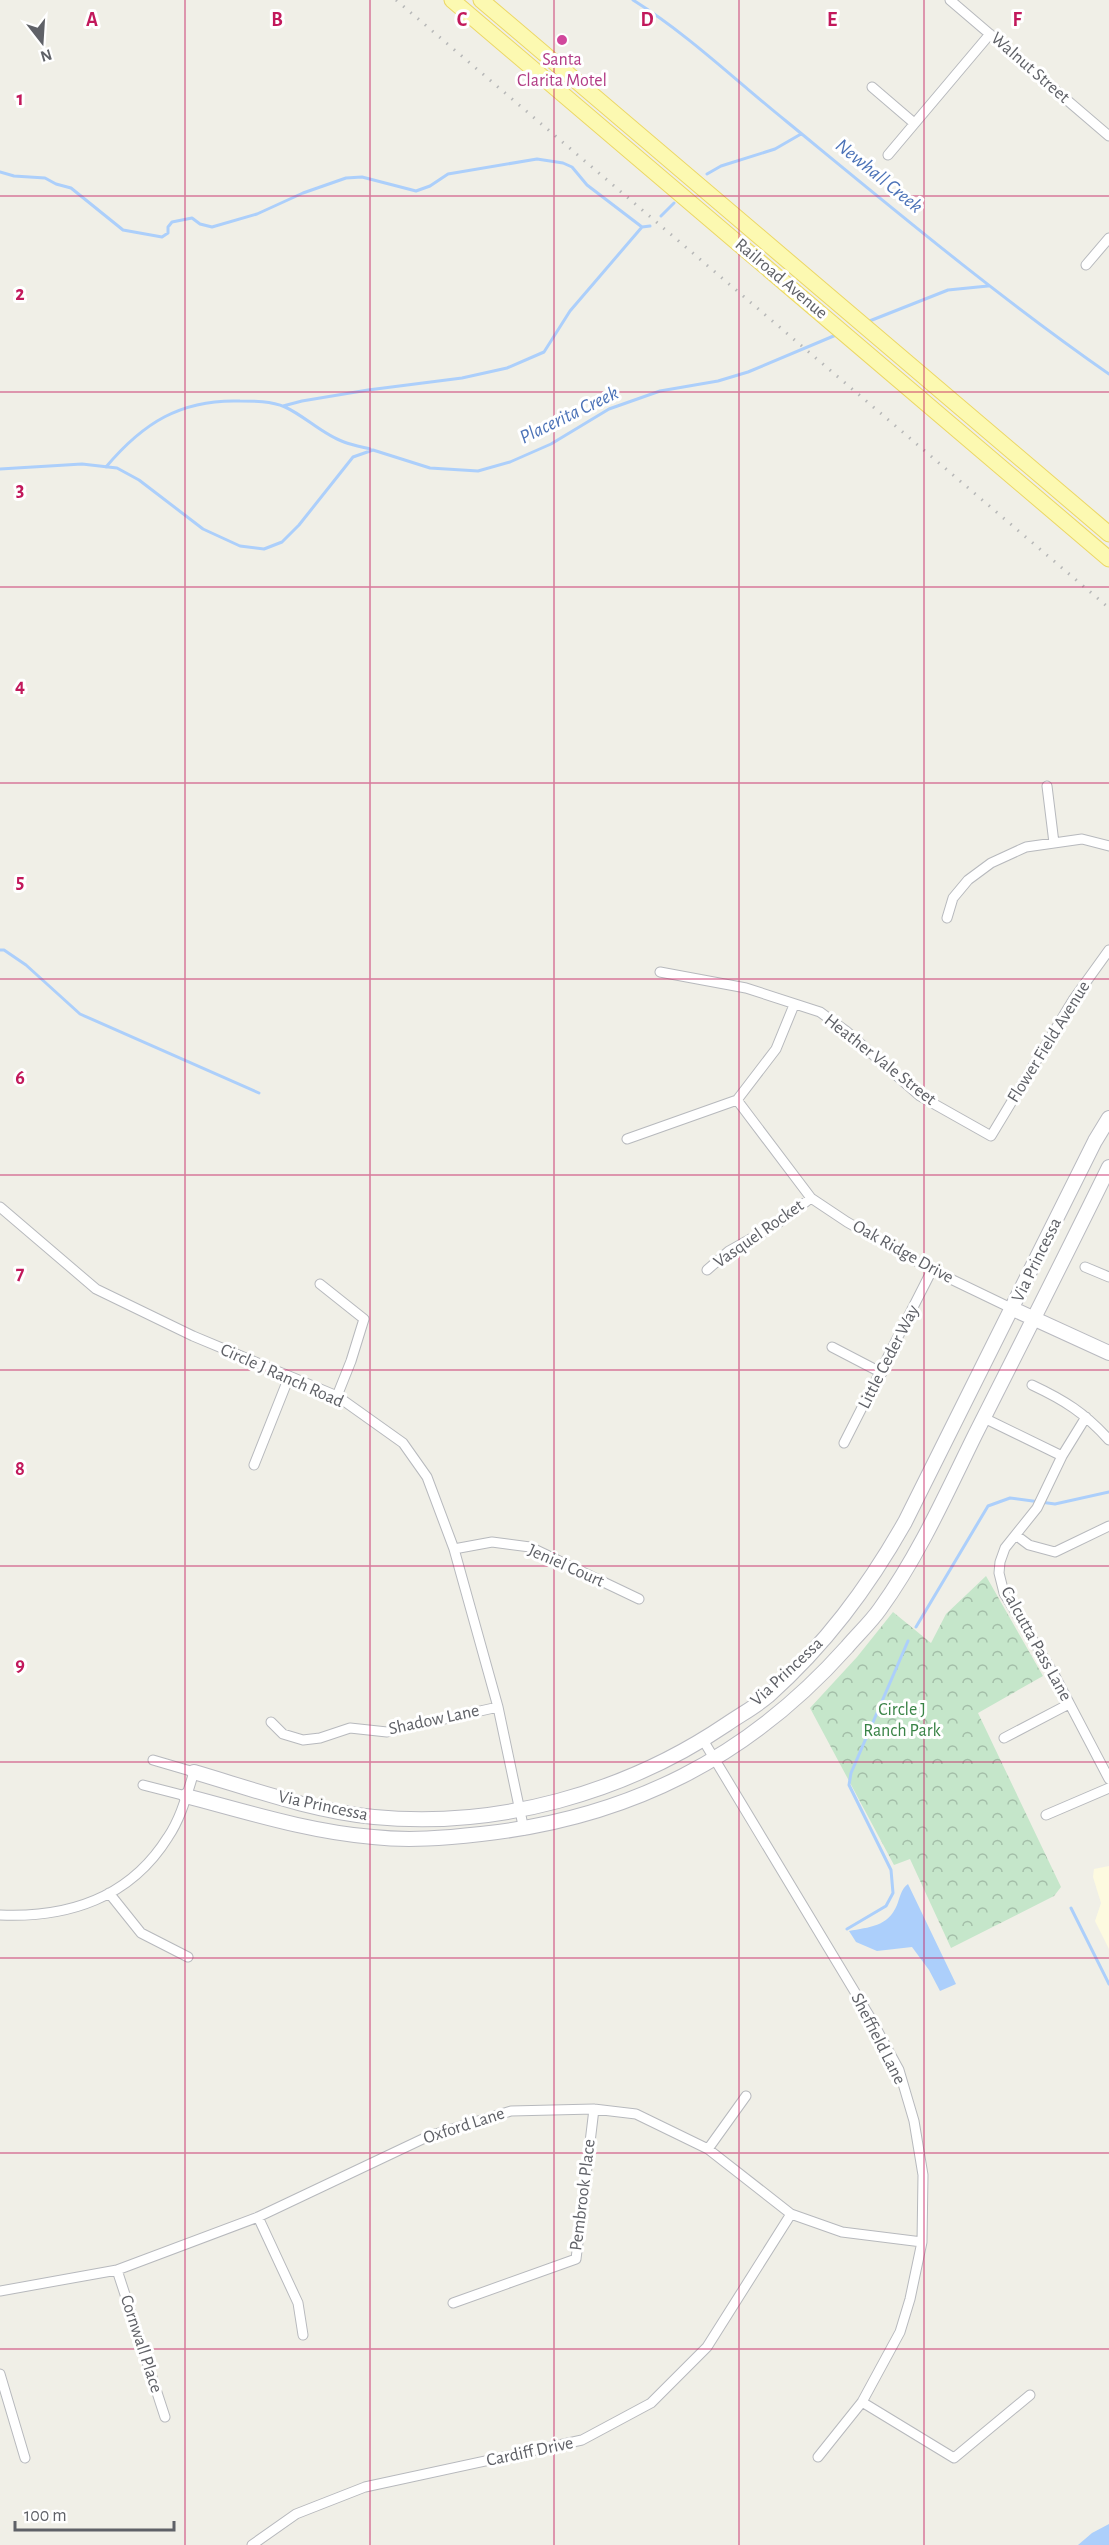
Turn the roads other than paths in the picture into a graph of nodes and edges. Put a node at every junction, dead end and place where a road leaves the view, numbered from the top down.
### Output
1 (452, 0) edge
2 (481, 0) edge
3 (950, 0) edge
4 (990, 34) junction
5 (498, 39) junction
6 (569, 75) junction
7 (872, 87) dead end
8 (914, 123) junction
9 (1109, 136) edge
10 (888, 155) dead end
11 (1109, 238) edge
12 (1086, 265) dead end
13 (1109, 534) edge
14 (1109, 559) edge
15 (1047, 786) dead end
16 (1054, 843) junction
17 (1109, 846) edge
18 (947, 918) dead end
19 (1109, 950) edge
20 (660, 972) dead end
21 (794, 1005) junction
22 (737, 1100) junction
23 (1109, 1118) edge
24 (991, 1136) joint
25 (627, 1139) dead end
26 (1109, 1167) edge
27 (811, 1198) junction
28 (0, 1207) edge
29 (1085, 1267) dead end
30 (707, 1270) dead end
31 (932, 1270) junction
32 (1109, 1277) edge
33 (320, 1284) dead end
34 (1013, 1309) junction
35 (1034, 1318) junction
36 (832, 1347) dead end
37 (1109, 1353) edge
38 (882, 1373) junction
39 (289, 1377) junction
40 (1032, 1385) dead end
41 (337, 1396) junction
42 (1086, 1417) junction
43 (984, 1418) junction
44 (1109, 1440) edge
45 (844, 1443) dead end
46 (1062, 1456) junction
47 (254, 1464) dead end
48 (1109, 1526) edge
49 (1017, 1536) junction
50 (454, 1549) junction
51 (639, 1599) dead end
52 (1069, 1704) junction
53 (498, 1707) junction
54 (271, 1722) dead end
55 (1004, 1738) dead end
56 (703, 1740) junction
57 (715, 1758) junction
58 (153, 1760) dead end
59 (194, 1772) junction
60 (1109, 1779) edge
61 (143, 1785) dead end
62 (1109, 1788) edge
63 (186, 1796) junction
64 (519, 1809) junction
65 (1046, 1815) dead end
66 (524, 1830) junction
67 (110, 1893) junction
68 (0, 1915) edge
69 (188, 1957) dead end
70 (746, 2096) dead end
71 (594, 2109) junction
72 (708, 2149) junction
73 (791, 2214) junction
74 (258, 2217) junction
75 (922, 2242) junction
76 (117, 2270) junction
77 (0, 2291) edge
78 (453, 2303) dead end
79 (303, 2335) dead end
80 (0, 2374) edge
81 (1030, 2395) dead end
82 (862, 2402) junction
83 (165, 2417) dead end
84 (818, 2457) dead end
85 (25, 2458) dead end
86 (252, 2545) edge

1 - 5 main road, Railroad Avenue
2 - 6 main road, Railroad Avenue
3 - 4 street, Walnut Street
4 - 8 street
4 - 9 street, Walnut Street
5 - 6 main road
5 - 14 main road, Railroad Avenue
6 - 13 main road, Railroad Avenue
7 - 8 street
8 - 10 street
11 - 12 street
15 - 16 street
16 - 17 street
16 - 18 street
19 - 24 street, Flower Field Avenue
20 - 21 street, Heather Vale Street
21 - 22 street
21 - 24 street, Heather Vale Street
22 - 25 street
22 - 27 street, Oak Ridge Drive
23 - 34 street, Via Princessa
26 - 35 street, Via Princessa
27 - 30 street, Vasquel Rocket
27 - 31 street, Oak Ridge Drive
28 - 39 street, Circle J Ranch Road
29 - 32 street
31 - 34 street, Oak Ridge Drive
31 - 38 street, Little Ceder Way
33 - 41 street
34 - 35 street, Oak Ridge Drive
34 - 56 street, Via Princessa
35 - 37 street, Oak Ridge Drive
35 - 43 street, Via Princessa
36 - 38 street
38 - 45 street, Little Ceder Way
39 - 41 street, Circle J Ranch Road
39 - 47 street
40 - 42 street
41 - 50 street, Circle J Ranch Road
42 - 44 street
42 - 46 street, Calcutta Pass Lane
43 - 46 street
43 - 57 street, Via Princessa
46 - 49 street, Calcutta Pass Lane
48 - 49 street
49 - 52 street, Calcutta Pass Lane
50 - 51 street, Jeniel Court
50 - 53 street, Circle J Ranch Road
52 - 55 street
52 - 60 street, Calcutta Pass Lane
53 - 54 street, Shadow Lane
53 - 64 street, Circle J Ranch Road
56 - 57 street, Sheffield Lane
56 - 64 street, Via Princessa
57 - 66 street, Via Princessa
57 - 75 street, Sheffield Lane
58 - 59 street, Via Princessa
59 - 63 street
59 - 64 street, Via Princessa
61 - 63 street, Via Princessa
62 - 65 street
63 - 66 street, Via Princessa
63 - 67 street
64 - 66 street, Circle J Ranch Road
67 - 68 street
67 - 69 street
70 - 72 street
71 - 72 street, Oxford Lane
71 - 74 street, Oxford Lane
71 - 78 street, Pembrook Place
72 - 73 street, Oxford Lane
73 - 75 street, Oxford Lane
73 - 86 street, Cardiff Drive
74 - 76 street, Oxford Lane
74 - 79 street
75 - 82 street, Sheffield Lane
76 - 77 street, Oxford Lane
76 - 83 street, Cornwall Place
80 - 85 street
81 - 82 street
82 - 84 street, Sheffield Lane

